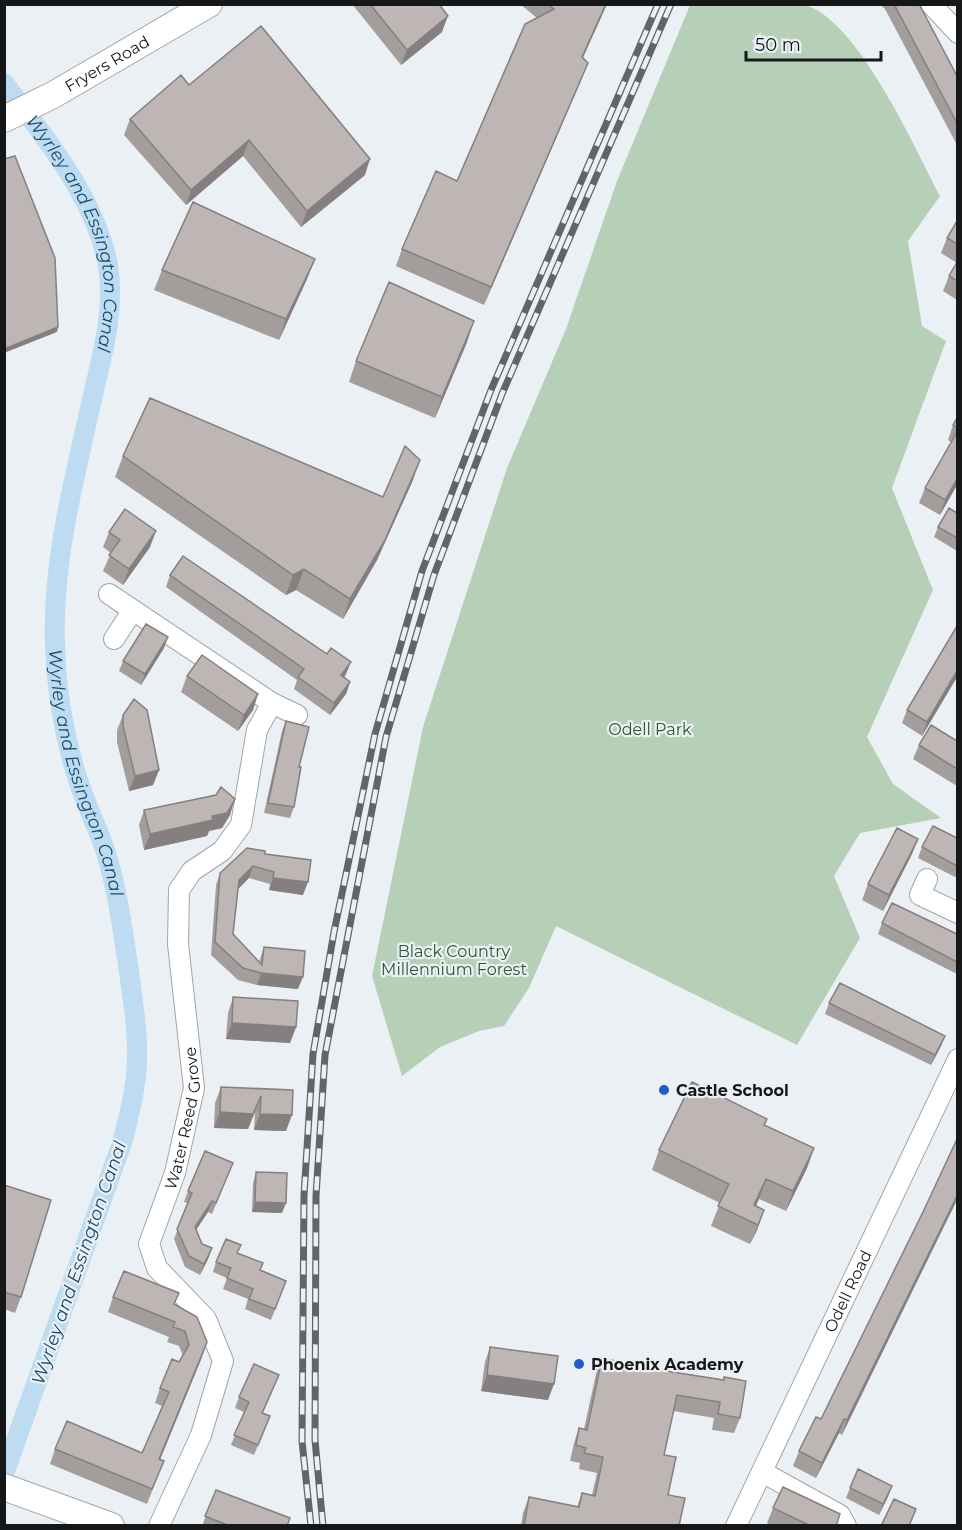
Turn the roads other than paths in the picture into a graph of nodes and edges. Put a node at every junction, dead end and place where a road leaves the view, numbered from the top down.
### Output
1 (209, 4) edge
2 (931, 4) edge
3 (957, 33) edge
4 (4, 119) edge
5 (109, 594) dead end
6 (133, 610) junction
7 (114, 639) dead end
8 (272, 703) junction
9 (297, 715) dead end
10 (911, 913) edge
11 (957, 913) edge
12 (957, 1059) edge
13 (762, 1472) junction
14 (14, 1489) edge
15 (111, 1526) edge
16 (159, 1526) edge
17 (736, 1526) edge
18 (846, 1526) edge

1 - 4 street, Fryers Road
2 - 3 street
5 - 6 street
6 - 7 street
6 - 8 street
8 - 9 street
8 - 16 street, Water Reed Grove
10 - 11 street
12 - 13 street, Odell Road
13 - 17 street, Odell Road
13 - 18 street
14 - 15 street

